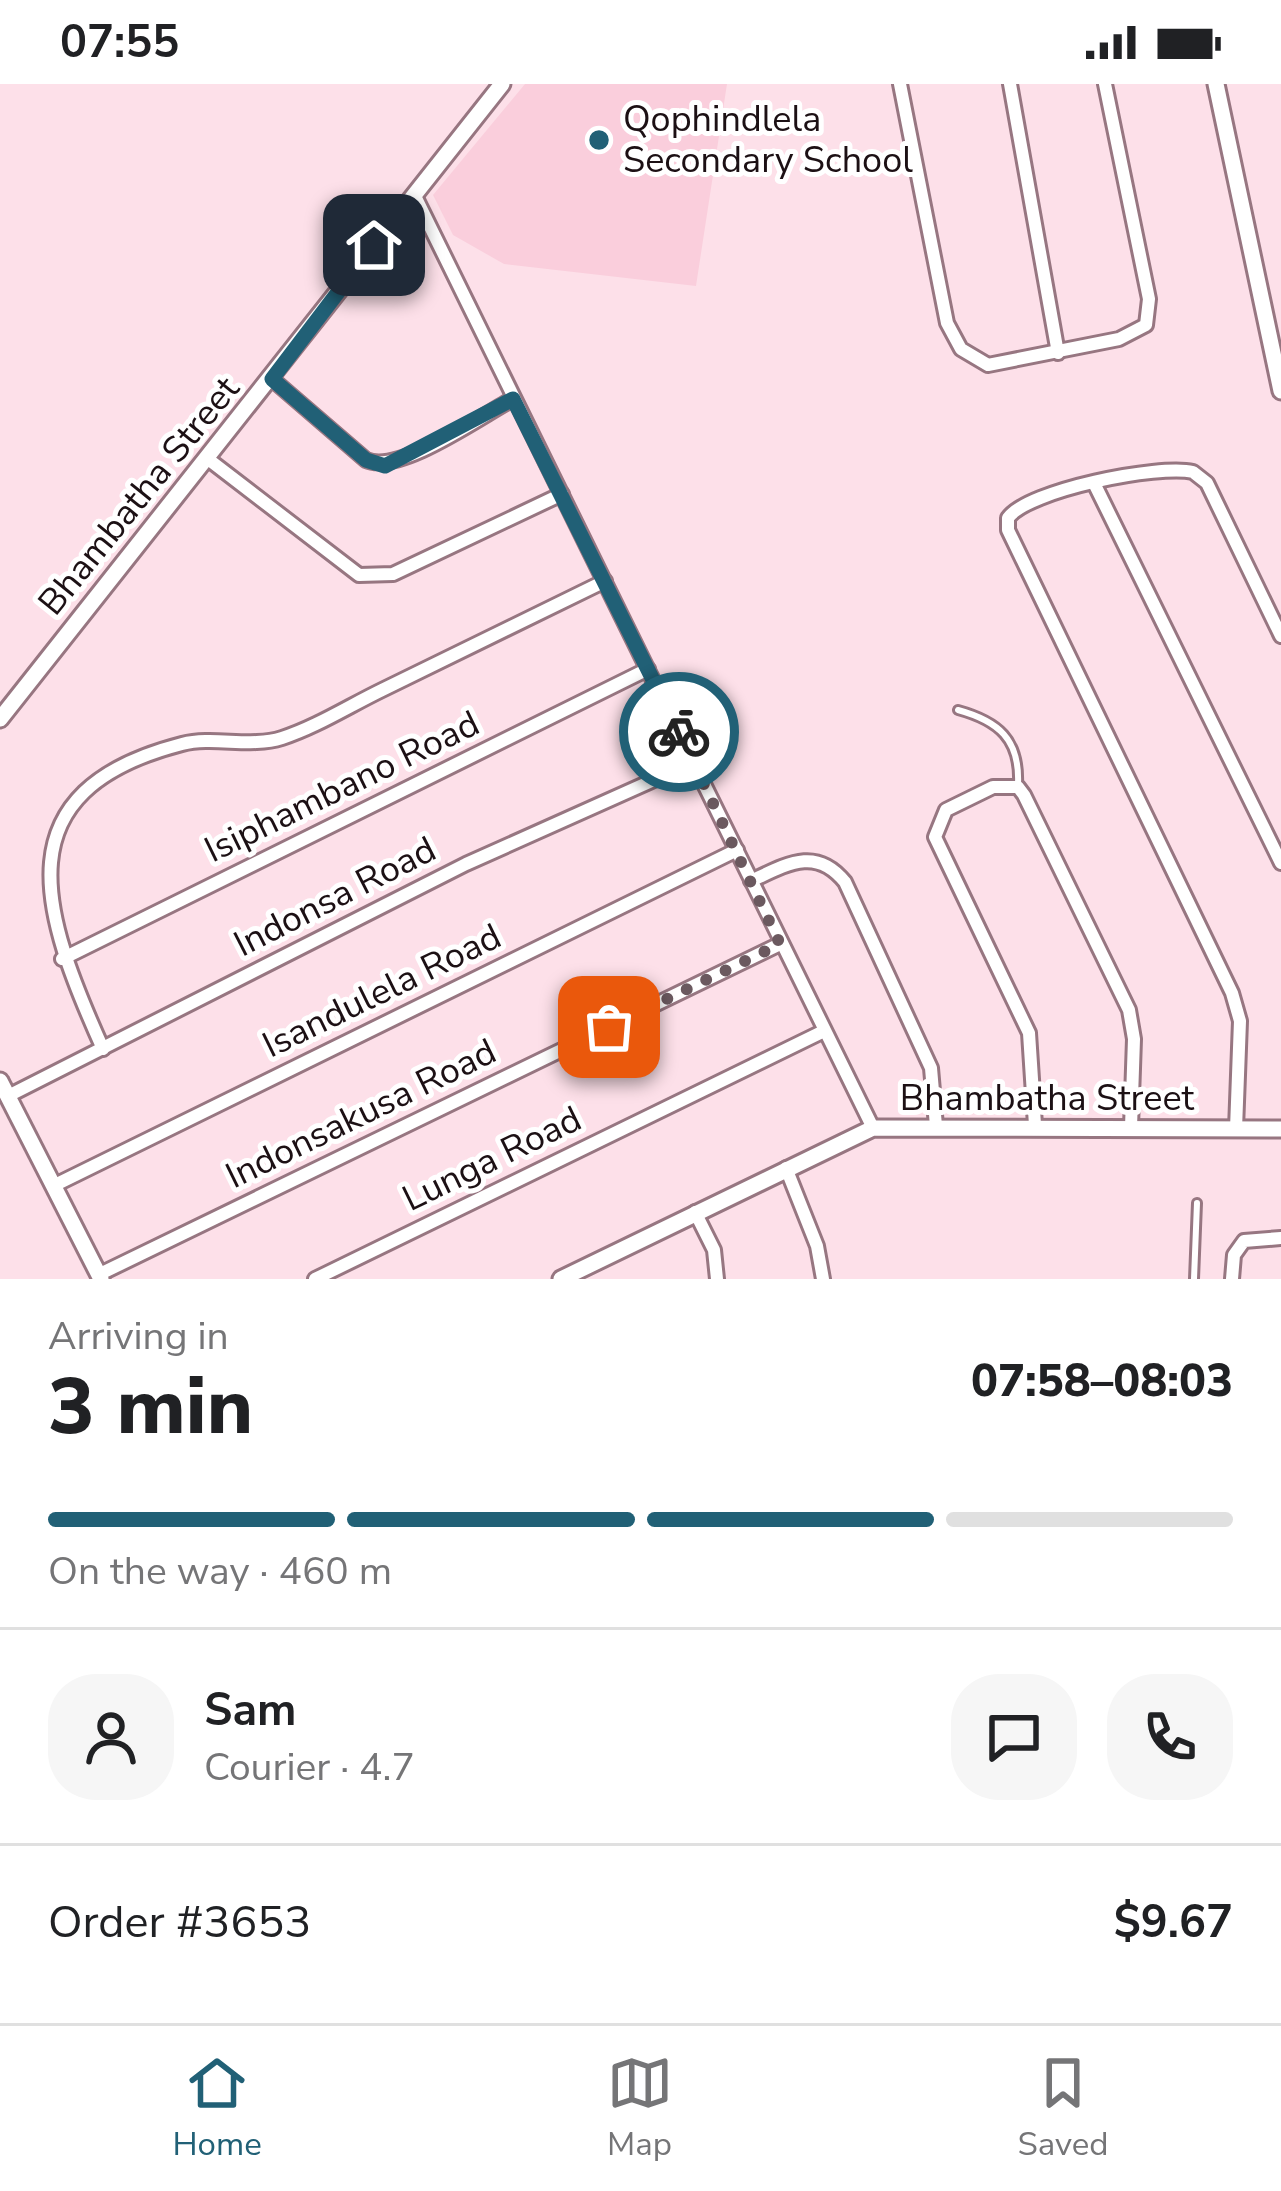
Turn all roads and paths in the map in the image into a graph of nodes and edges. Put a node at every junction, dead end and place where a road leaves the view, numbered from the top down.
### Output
1 (502, 84) edge
2 (899, 84) edge
3 (1010, 84) edge
4 (1106, 84) edge
5 (1216, 84) edge
6 (414, 194) junction
7 (1058, 353) junction
8 (272, 379) junction
9 (1281, 392) edge
10 (513, 399) junction
11 (208, 459) junction
12 (1094, 483) junction
13 (562, 494) junction
14 (604, 581) junction
15 (1281, 636) edge
16 (648, 669) junction
17 (958, 710) dead end
18 (0, 719) edge
19 (694, 762) junction
20 (1018, 788) junction
21 (737, 850) junction
22 (1281, 863) edge
23 (752, 881) junction
24 (780, 944) junction
25 (62, 959) junction
26 (824, 1030) junction
27 (103, 1049) junction
28 (4, 1088) edge
29 (1035, 1125) junction
30 (936, 1126) junction
31 (1131, 1127) junction
32 (873, 1128) junction
33 (1236, 1129) junction
34 (1281, 1129) edge
35 (786, 1168) junction
36 (53, 1186) junction
37 (1197, 1203) dead end
38 (695, 1212) junction
39 (1281, 1238) edge
40 (99, 1277) edge
41 (315, 1279) edge
42 (561, 1279) edge
43 (717, 1279) edge
44 (823, 1279) edge
45 (1194, 1279) edge
46 (1232, 1279) edge

1 - 6 street, Bhambatha Street
2 - 7 street
3 - 7 street
4 - 7 street
5 - 9 street
6 - 8 street, Bhambatha Street
6 - 10 street
8 - 10 street
8 - 11 street, Bhambatha Street
10 - 13 street
11 - 13 street
11 - 18 street, Bhambatha Street
12 - 15 street
12 - 22 street
12 - 33 street
13 - 14 street
14 - 16 street
14 - 25 street
16 - 19 street
16 - 25 street, Isiphambano Road
17 - 20 lane
19 - 21 street
19 - 27 street, Indonsa Road
20 - 29 street
20 - 31 street
21 - 23 street
21 - 36 street, Isandulela Road
23 - 24 street
23 - 30 street
24 - 26 street
24 - 40 street, Indonsakusa Road
25 - 27 street
26 - 32 street
26 - 41 street, Lunga Road
27 - 28 street, Indonsa Road
28 - 36 street
29 - 30 street, Bhambatha Street
29 - 31 street, Bhambatha Street
30 - 32 street, Bhambatha Street
31 - 33 street, Bhambatha Street
32 - 35 street, Bhambatha Street
33 - 34 street, Bhambatha Street
35 - 38 street, Bhambatha Street
35 - 44 street
36 - 40 street
37 - 45 lane
38 - 42 street, Bhambatha Street
38 - 43 street
39 - 46 street

